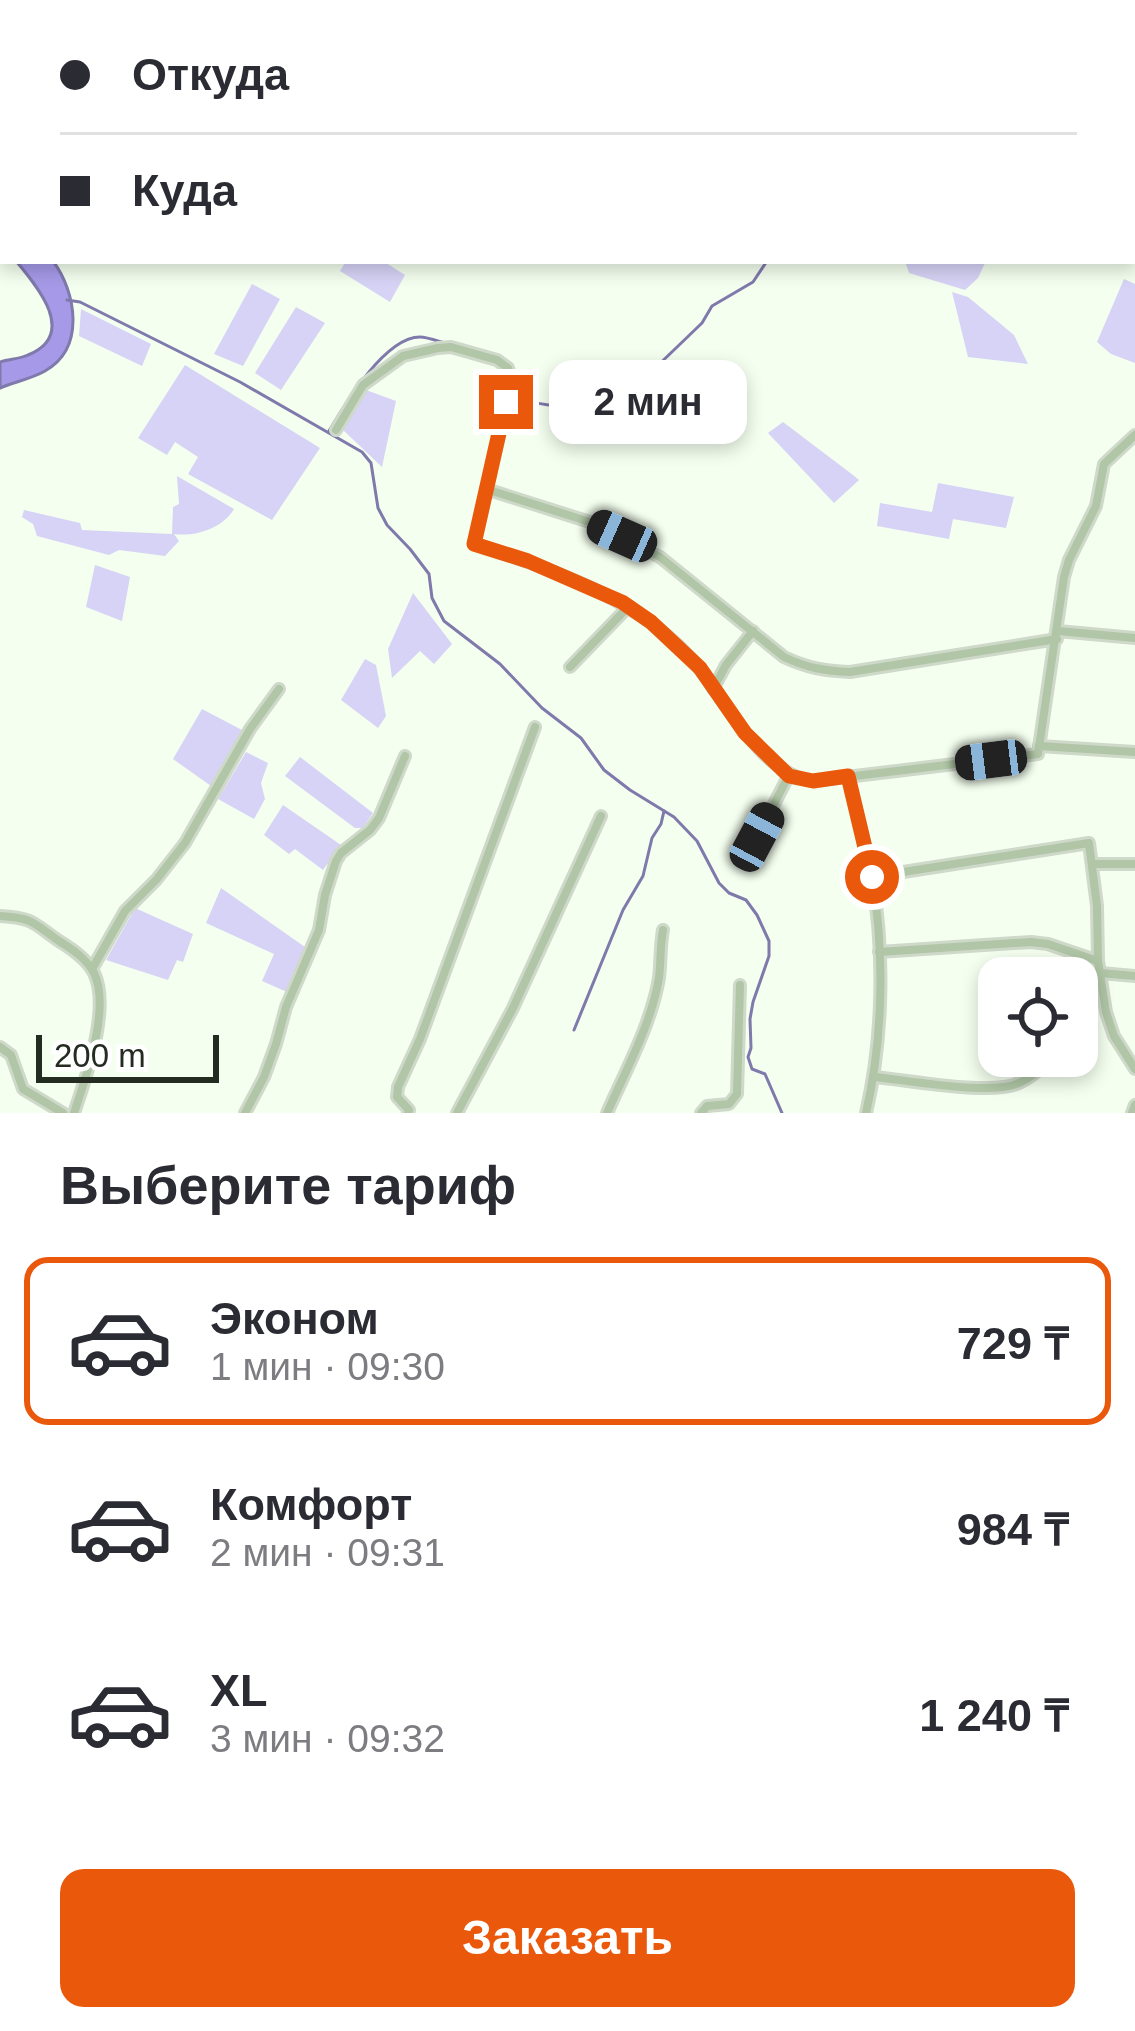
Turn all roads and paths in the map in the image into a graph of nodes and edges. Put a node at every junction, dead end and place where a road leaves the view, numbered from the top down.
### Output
1 (337, 430) dead end
2 (1135, 435) edge
3 (486, 489) junction
4 (629, 606) junction
5 (753, 631) junction
6 (1057, 635) junction
7 (1135, 638) edge
8 (570, 667) dead end
9 (279, 689) dead end
10 (713, 689) junction
11 (536, 727) dead end
12 (1039, 746) junction
13 (1135, 752) edge
14 (405, 756) dead end
15 (789, 776) junction
16 (848, 776) junction
17 (601, 816) dead end
18 (757, 837) dead end
19 (1135, 863) edge
20 (1092, 864) junction
21 (872, 877) junction
22 (0, 916) edge
23 (664, 930) dead end
24 (879, 952) junction
25 (1086, 957) edge
26 (1098, 957) edge
27 (1098, 961) edge
28 (92, 969) junction
29 (1100, 973) junction
30 (1135, 976) edge
31 (740, 985) dead end
32 (0, 1047) edge
33 (1135, 1070) edge
34 (874, 1077) junction
35 (1029, 1077) edge
36 (63, 1113) edge
37 (74, 1113) edge
38 (245, 1113) edge
39 (408, 1113) edge
40 (457, 1113) edge
41 (607, 1113) edge
42 (701, 1113) edge
43 (866, 1113) edge

1 - 3 street
2 - 6 street
3 - 4 street
3 - 5 street
4 - 8 street
4 - 10 street
5 - 6 street
5 - 10 street
6 - 7 street
6 - 12 street
9 - 28 street
10 - 15 street
11 - 39 street
12 - 13 street
12 - 16 street
14 - 38 street
15 - 16 street
15 - 18 street
16 - 21 street
17 - 40 street
19 - 20 street
20 - 21 street
20 - 26 street
21 - 24 street
22 - 28 street
23 - 41 street
24 - 25 street
24 - 34 street
27 - 29 street
28 - 37 street
29 - 30 street
29 - 33 street
31 - 42 street
32 - 36 street
34 - 35 street
34 - 43 street

